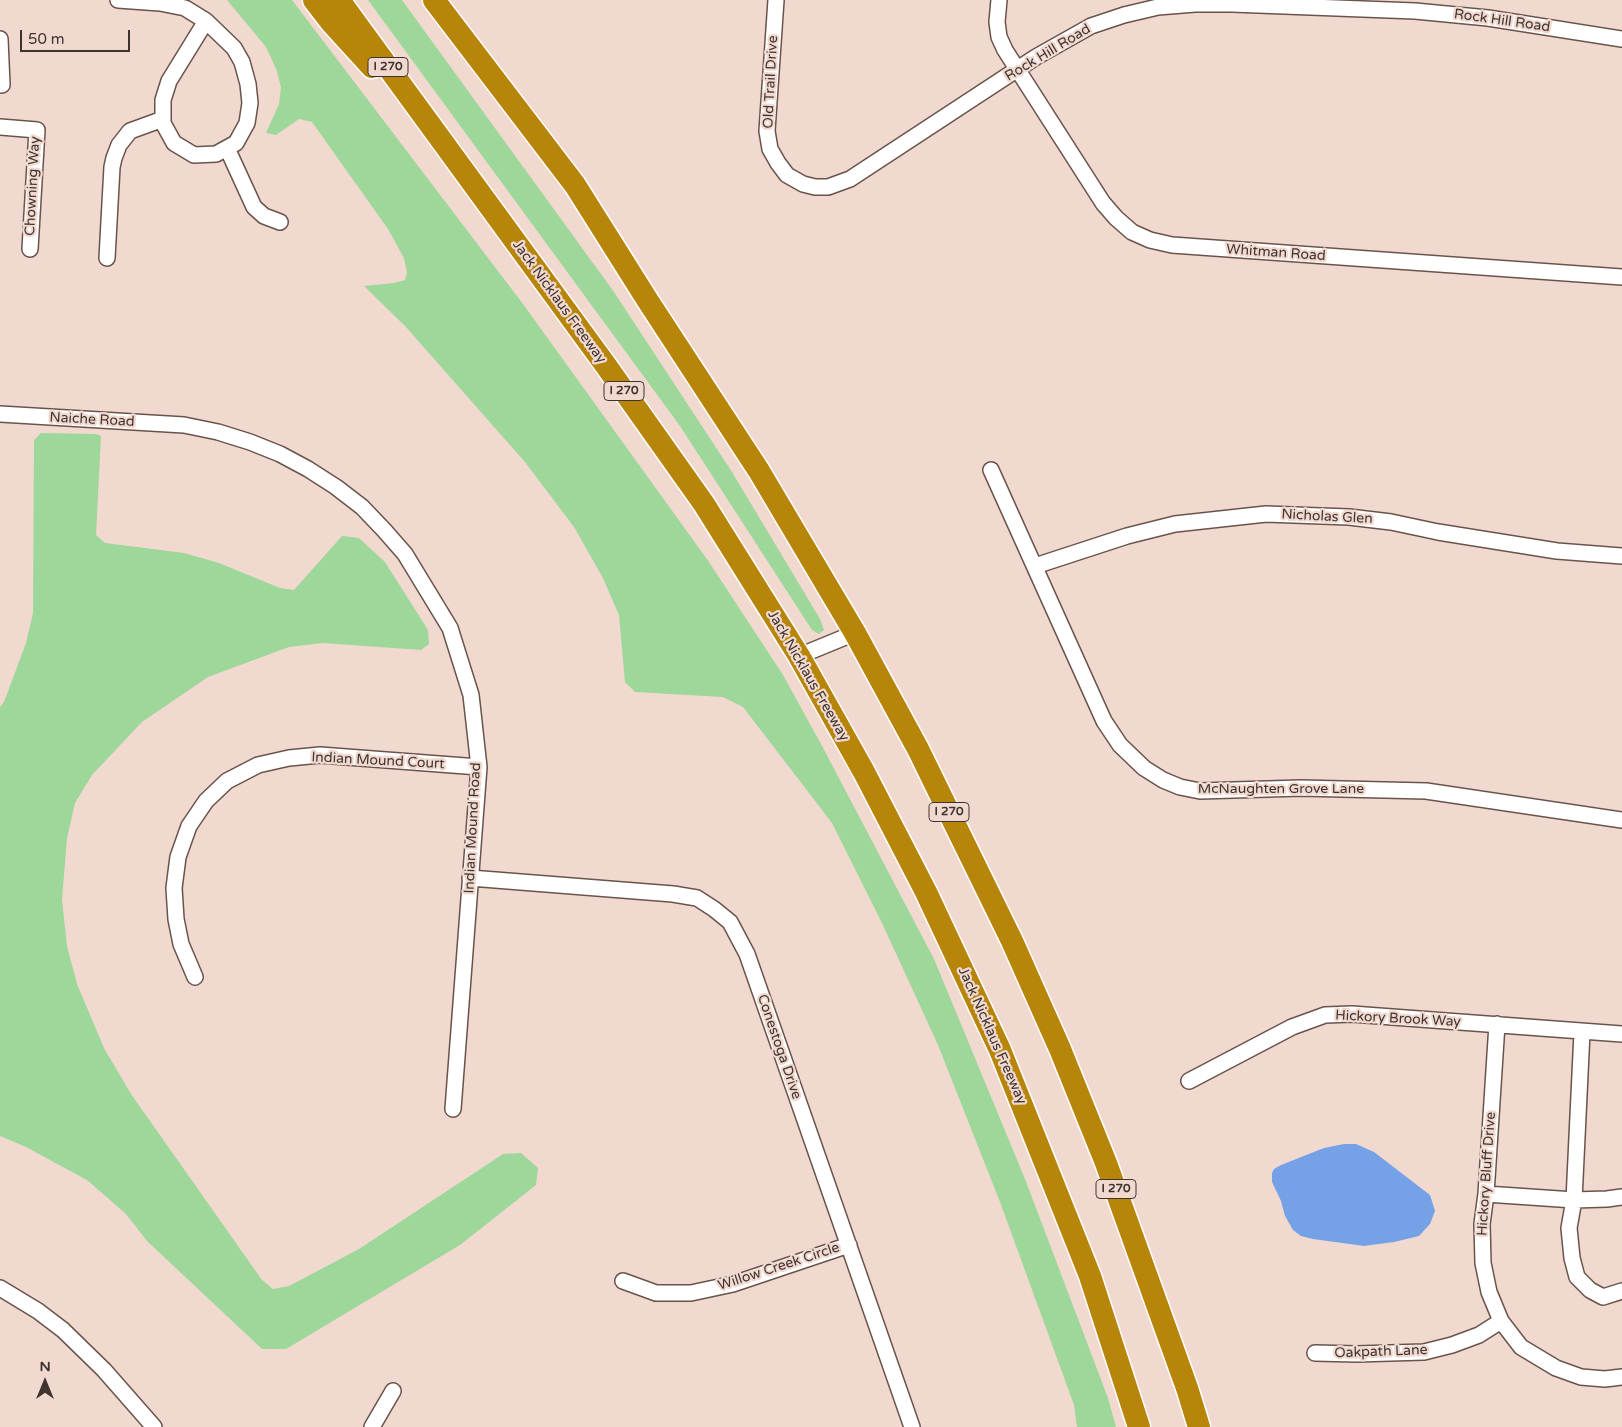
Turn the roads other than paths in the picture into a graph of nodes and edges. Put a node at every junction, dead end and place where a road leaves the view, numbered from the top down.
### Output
1 (118, 0) edge
2 (314, 0) edge
3 (339, 0) edge
4 (434, 0) edge
5 (453, 0) edge
6 (776, 0) edge
7 (999, 0) edge
8 (206, 21) junction
9 (0, 39) edge
10 (1622, 40) edge
11 (1017, 70) junction
12 (2, 85) dead end
13 (163, 119) junction
14 (0, 127) edge
15 (436, 135) junction
16 (227, 148) junction
17 (778, 163) joint
18 (575, 185) junction
19 (280, 222) dead end
20 (30, 249) dead end
21 (107, 258) dead end
22 (1622, 277) edge
23 (0, 414) edge
24 (184, 425) joint
25 (991, 470) dead end
26 (1622, 556) edge
27 (1036, 566) junction
28 (855, 633) junction
29 (798, 656) junction
30 (479, 767) junction
31 (1622, 820) edge
32 (470, 878) junction
33 (195, 977) dead end
34 (1498, 1024) junction
35 (1582, 1032) junction
36 (1622, 1034) edge
37 (1189, 1081) dead end
38 (453, 1109) dead end
39 (1486, 1194) junction
40 (1622, 1197) edge
41 (1574, 1200) junction
42 (849, 1245) junction
43 (623, 1281) dead end
44 (0, 1288) edge
45 (1622, 1291) edge
46 (1501, 1321) junction
47 (1315, 1353) dead end
48 (1622, 1377) edge
49 (394, 1391) dead end
50 (154, 1427) edge
51 (372, 1427) edge
52 (912, 1427) edge
53 (1139, 1427) edge
54 (1199, 1427) edge

1 - 8 street
2 - 15 highway
3 - 15 highway, Jack Nicklaus Freeway / I 270
4 - 18 highway, I 270
5 - 18 highway
6 - 17 street, Old Trail Drive
7 - 11 street, Whitman Road
8 - 13 street
8 - 16 street
9 - 12 street
10 - 11 street, Rock Hill Road
11 - 17 street, Rock Hill Road
11 - 22 street, Whitman Road
13 - 16 street
13 - 21 street
14 - 20 street, Chowning Way
15 - 29 highway, Jack Nicklaus Freeway / I 270
16 - 19 street
18 - 28 highway, I 270
23 - 24 street, Naiche Road
24 - 30 street, Indian Mound Road
25 - 27 street, McNaughten Grove Lane
26 - 27 street, Nicholas Glen
27 - 31 street, McNaughten Grove Lane
28 - 29 street
28 - 54 highway, I 270
29 - 53 highway, Jack Nicklaus Freeway / I 270
30 - 32 street, Indian Mound Road
30 - 33 street, Indian Mound Court
32 - 38 street, Indian Mound Road
32 - 42 street, Conestoga Drive
34 - 35 street, Hickory Brook Way
34 - 37 street, Hickory Brook Way
34 - 39 street, Hickory Bluff Drive
35 - 36 street, Hickory Brook Way
35 - 41 street
39 - 41 street
39 - 46 street, Hickory Bluff Drive
40 - 41 street
41 - 45 street
42 - 43 street, Willow Creek Circle
42 - 52 street, Conestoga Drive
44 - 50 street
46 - 47 street, Oakpath Lane
46 - 48 street, Hickory Bluff Drive
49 - 51 street

